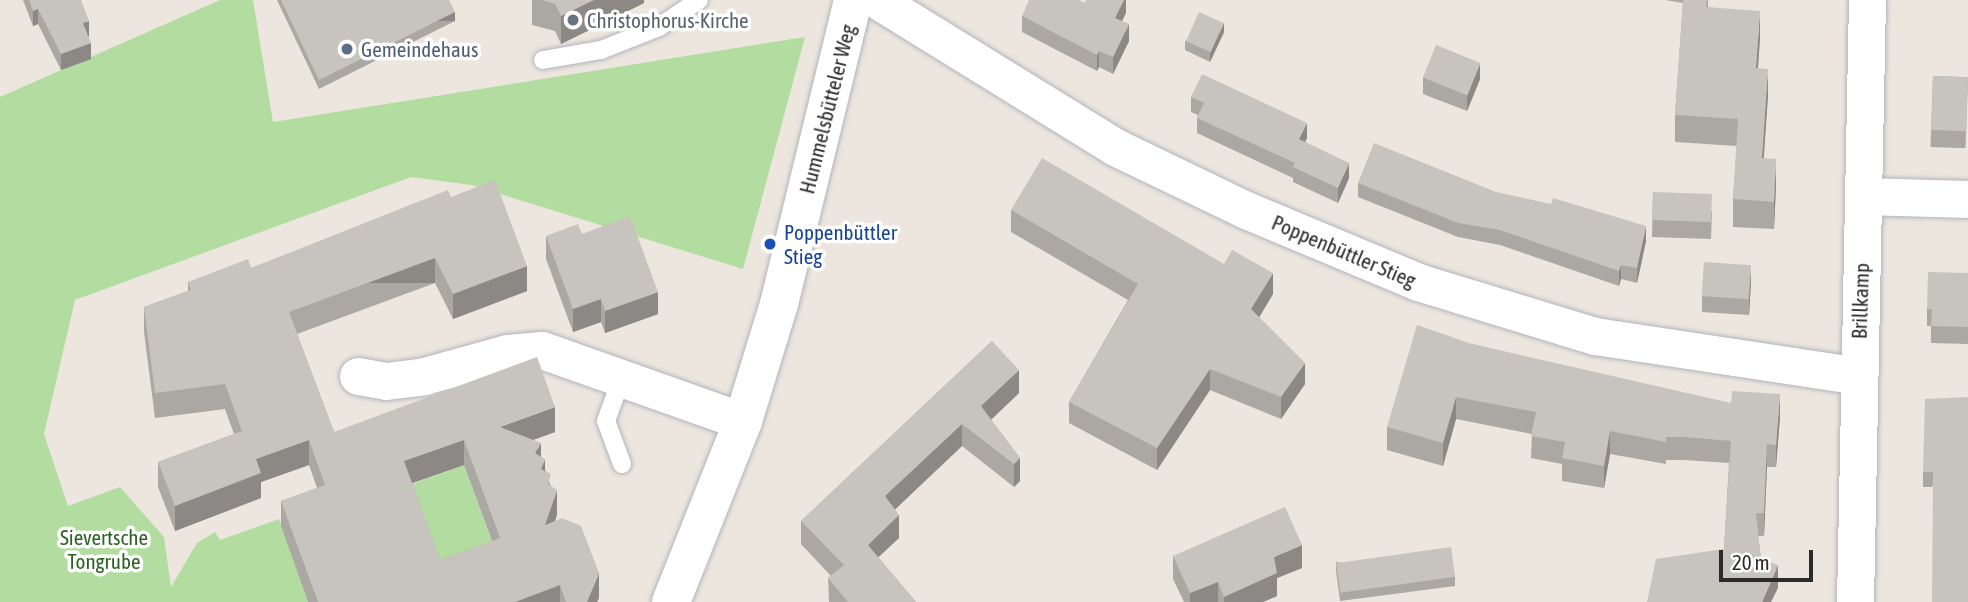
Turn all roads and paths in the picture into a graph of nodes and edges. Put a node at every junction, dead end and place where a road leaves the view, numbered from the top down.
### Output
1 (699, 0) edge
2 (853, 0) edge
3 (877, 0) edge
4 (1867, 0) edge
5 (543, 60) dead end
6 (1863, 196) junction
7 (1968, 199) edge
8 (358, 376) dead end
9 (1858, 376) junction
10 (622, 377) junction
11 (743, 421) junction
12 (622, 464) dead end
13 (671, 602) edge
14 (1855, 602) edge

1 - 5 lane
2 - 11 street, Hummelsbütteler Weg
3 - 9 street, Poppenbüttler Stieg
4 - 6 street, Brillkamp
6 - 7 street
6 - 9 street, Brillkamp
8 - 10 street
9 - 14 street, Brillkamp
10 - 11 street
10 - 12 lane
11 - 13 street, Hummelsbütteler Weg

